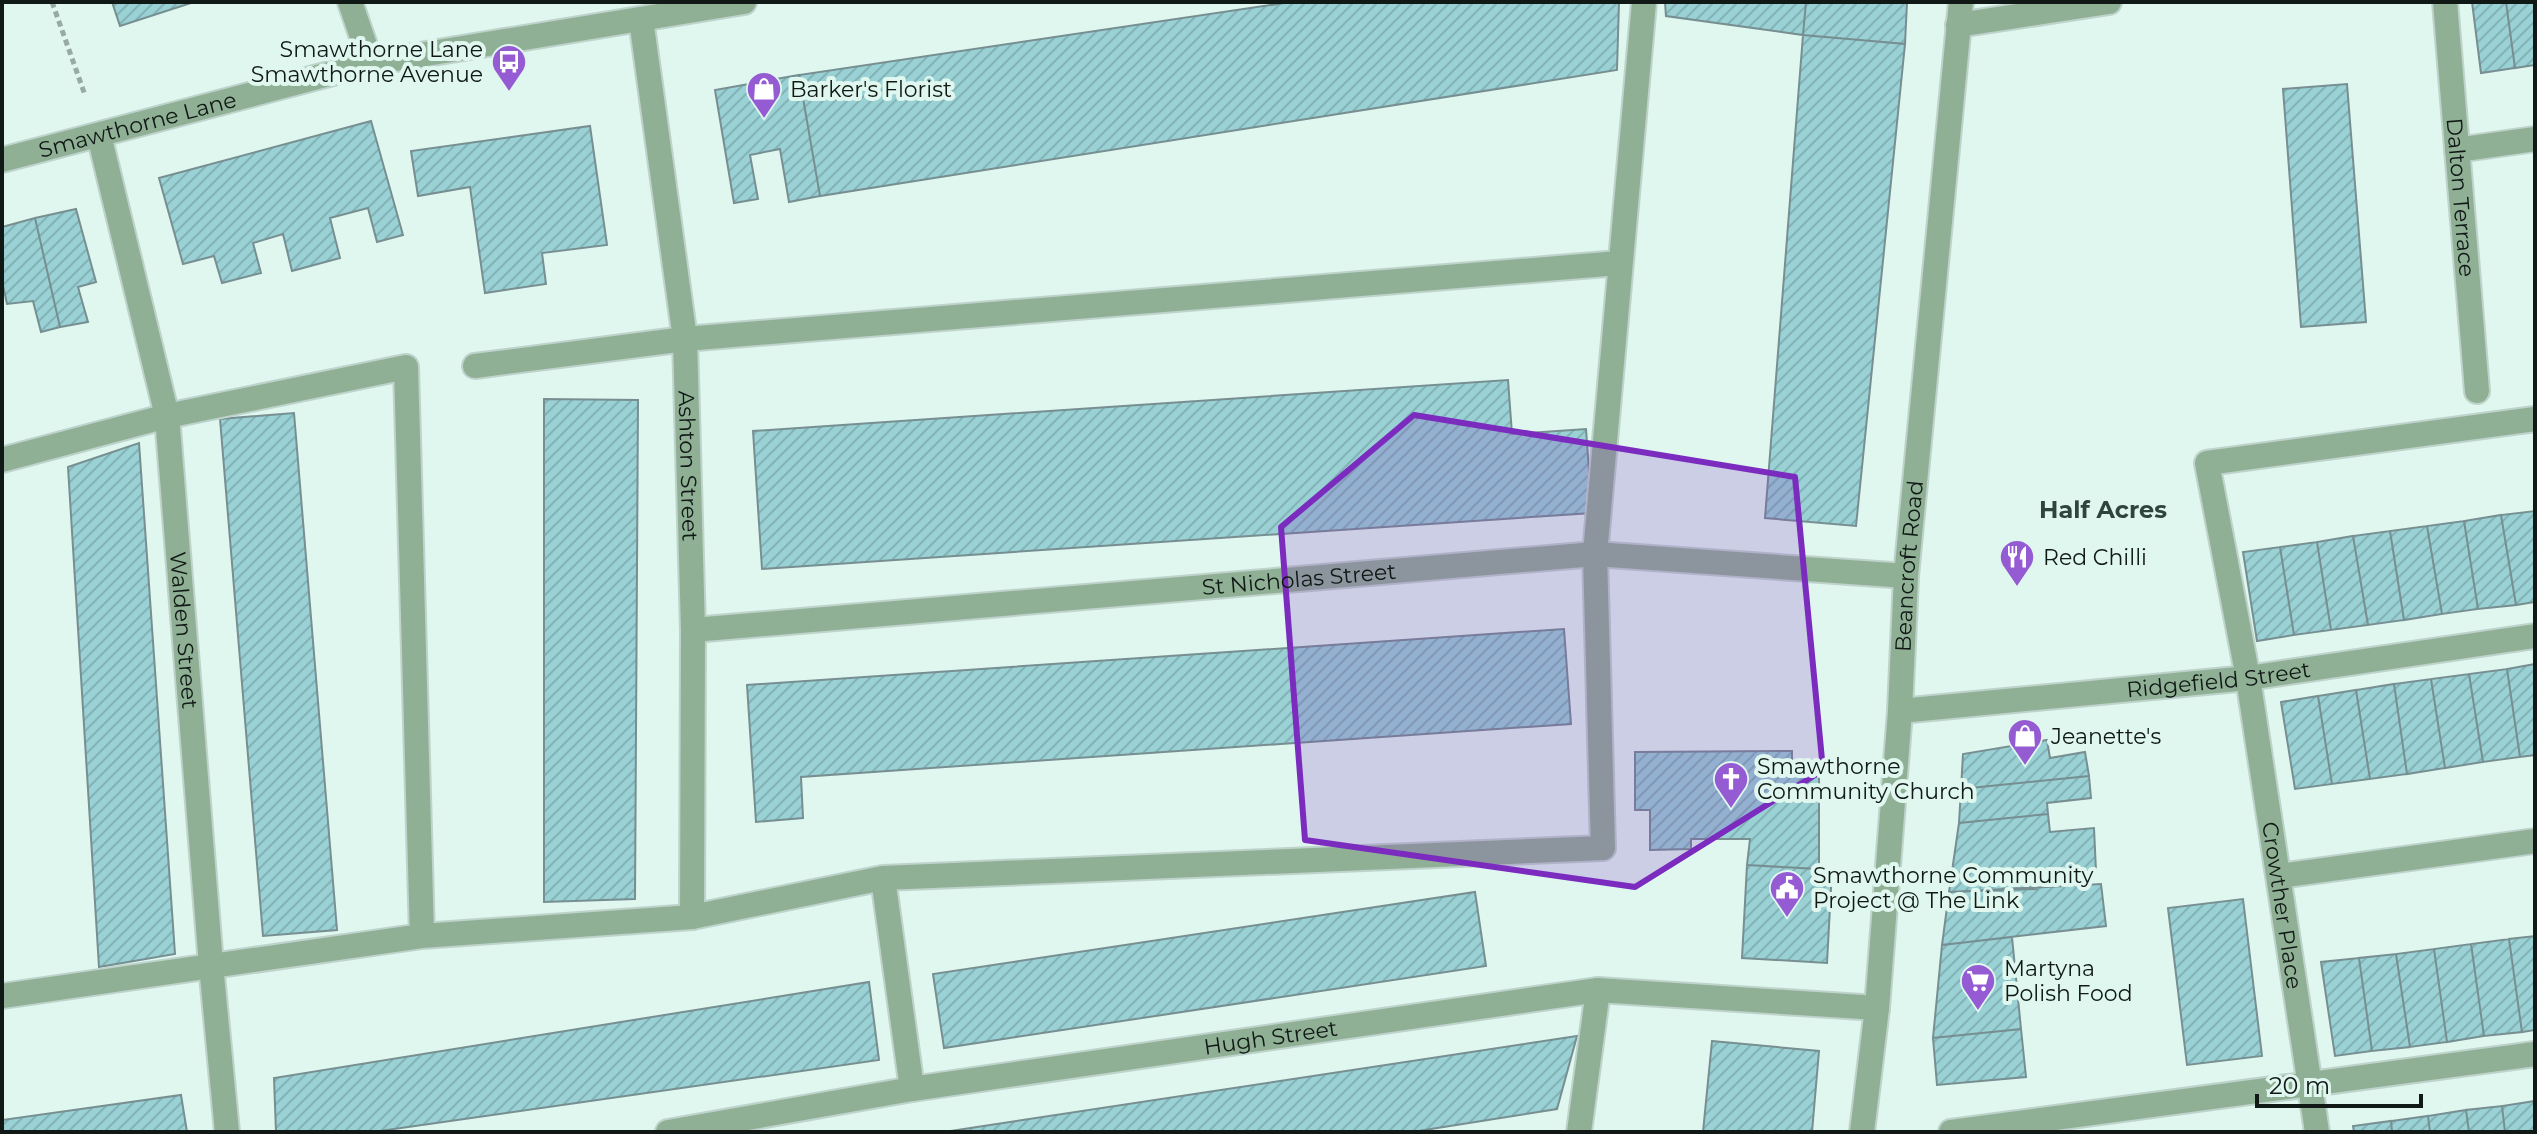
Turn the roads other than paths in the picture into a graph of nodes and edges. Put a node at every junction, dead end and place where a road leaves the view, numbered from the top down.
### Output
1 (350, 2) edge
2 (744, 2) edge
3 (1644, 2) edge
4 (2109, 2) edge
5 (2445, 2) edge
6 (1959, 14) edge
7 (641, 19) junction
8 (371, 63) junction
9 (99, 135) junction
10 (2535, 139) edge
11 (2457, 150) junction
12 (2, 160) edge
13 (1619, 263) junction
14 (685, 339) junction
15 (475, 366) dead end
16 (2477, 391) dead end
17 (167, 416) junction
18 (2535, 419) edge
19 (2, 460) edge
20 (1595, 554) junction
21 (1906, 576) junction
22 (693, 630) junction
23 (2535, 636) edge
24 (2248, 678) junction
25 (1900, 711) junction
26 (2535, 841) edge
27 (2279, 876) junction
28 (883, 878) junction
29 (692, 917) junction
30 (422, 936) junction
31 (211, 965) junction
32 (1598, 990) junction
33 (2, 996) edge
34 (1877, 1008) junction
35 (2535, 1054) edge
36 (2312, 1085) junction
37 (912, 1089) junction
38 (227, 1132) edge
39 (668, 1132) edge
40 (1579, 1132) edge
41 (1862, 1132) edge
42 (1951, 1132) edge
43 (2317, 1132) edge

1 - 8 street
2 - 7 street, Smawthorne Lane
3 - 13 street
4 - 6 street
5 - 11 street, Dalton Terrace
6 - 21 street, Beancroft Road
7 - 8 street, Smawthorne Lane
7 - 14 street, Ashton Street
8 - 9 street, Smawthorne Lane
9 - 12 street, Smawthorne Lane
9 - 17 street, Walden Street
10 - 11 street
11 - 16 street, Dalton Terrace
13 - 14 street
13 - 20 street
14 - 15 street
14 - 22 street, Ashton Street
17 - 19 street
17 - 30 street
17 - 31 street, Walden Street
18 - 24 street, Crowther Place
20 - 21 street, St Nicholas Street
20 - 22 street, St Nicholas Street
20 - 28 street
21 - 25 street, Beancroft Road
22 - 29 street, Ashton Street
23 - 24 street, Ridgefield Street
24 - 25 street, Ridgefield Street
24 - 27 street, Crowther Place
25 - 34 street, Beancroft Road
26 - 27 street
27 - 36 street, Crowther Place
28 - 29 street
28 - 37 street
29 - 30 street
30 - 31 street
31 - 33 street
31 - 38 street, Walden Street
32 - 34 street, Hugh Street
32 - 37 street, Hugh Street
32 - 40 street
34 - 41 street, Beancroft Road
35 - 36 street
36 - 42 street
36 - 43 street, Crowther Place
37 - 39 street, Hugh Street

